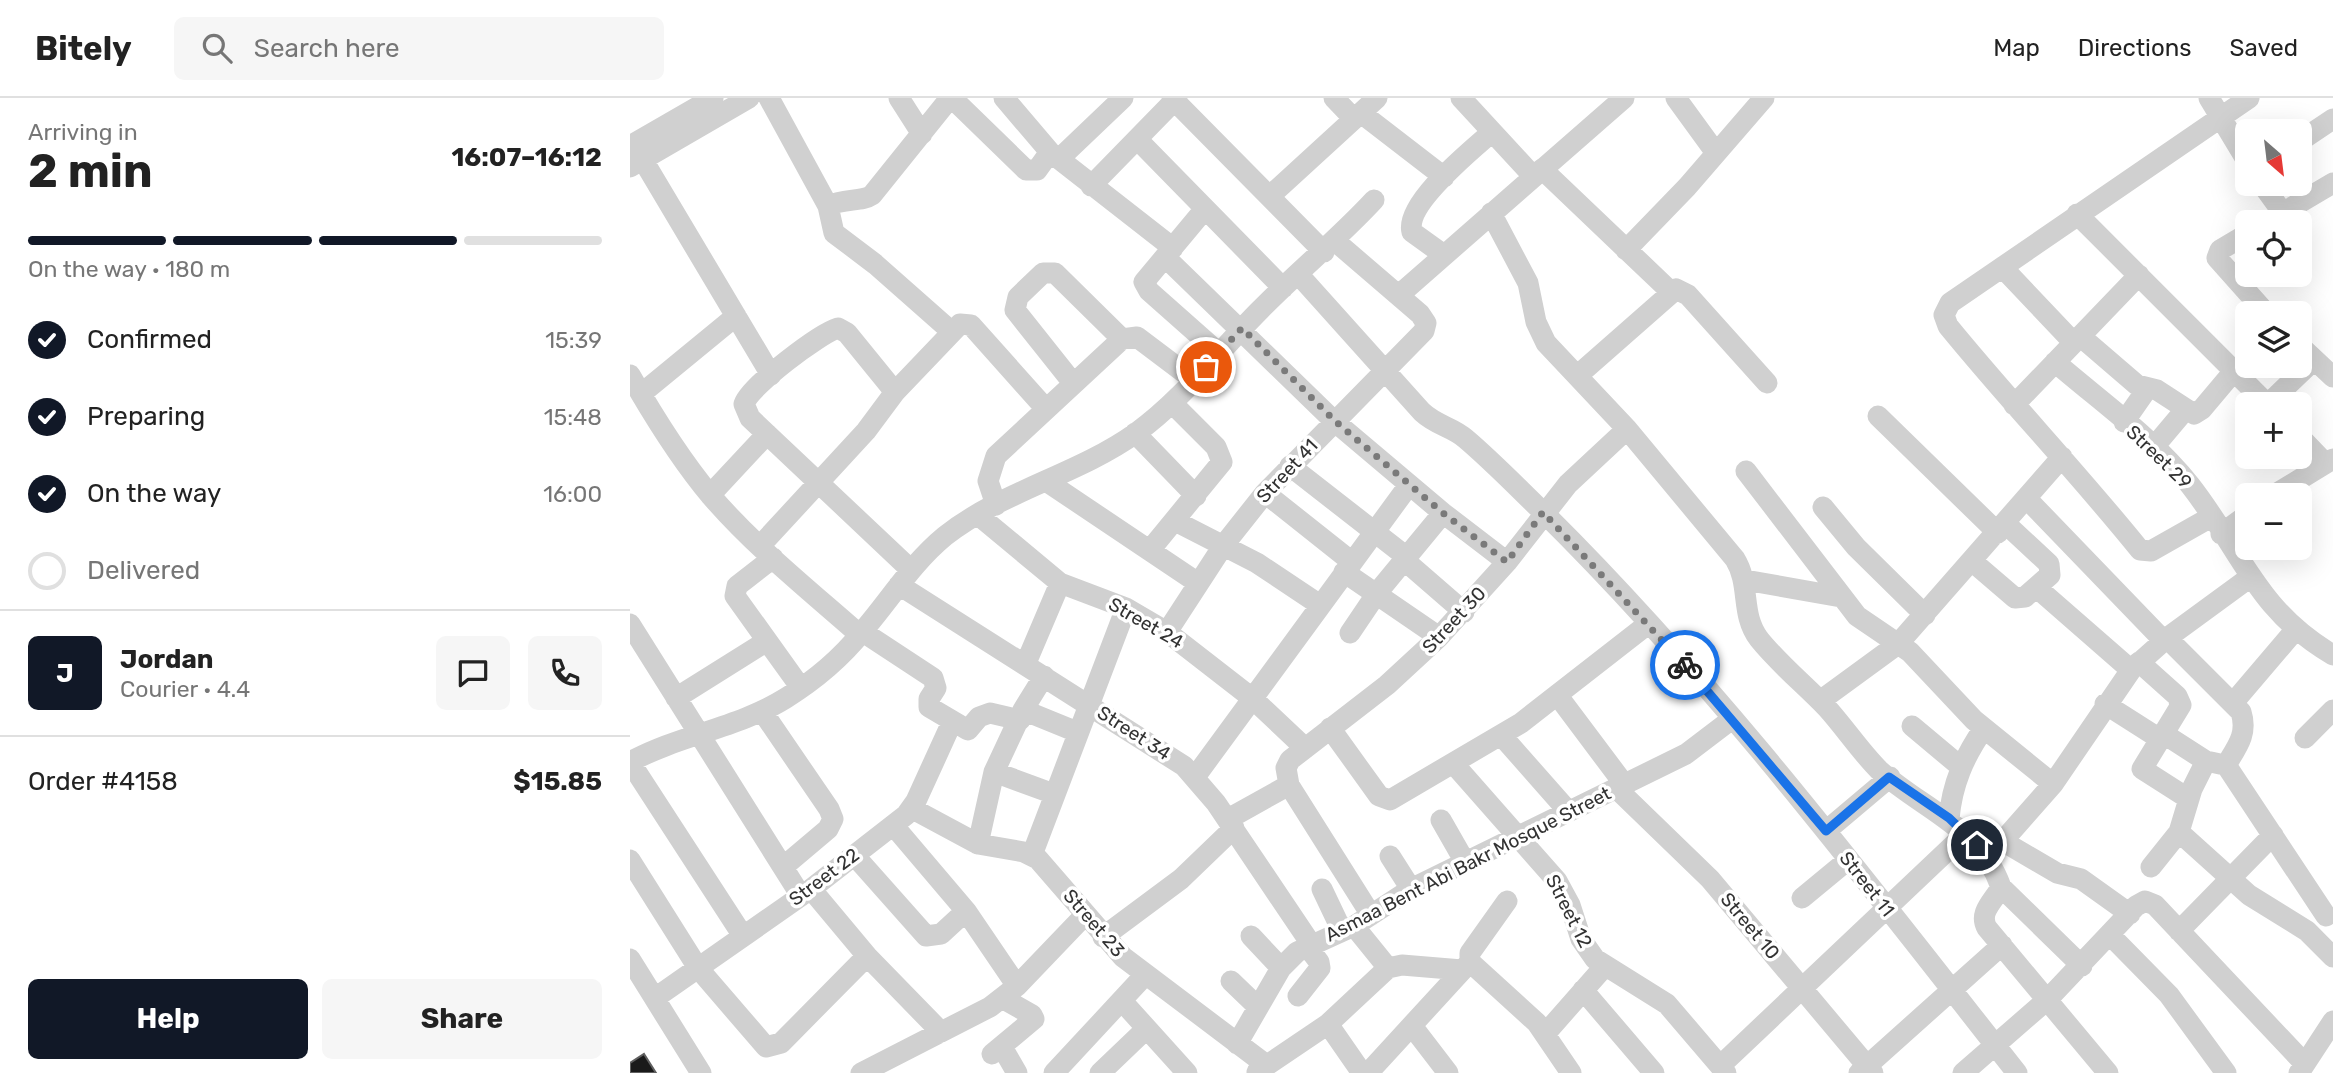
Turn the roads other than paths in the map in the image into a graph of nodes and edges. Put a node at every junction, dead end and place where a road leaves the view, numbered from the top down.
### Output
1 (713, 98) edge
2 (749, 98) edge
3 (769, 98) edge
4 (898, 98) edge
5 (1004, 98) edge
6 (1123, 98) edge
7 (1334, 98) edge
8 (1377, 98) edge
9 (1461, 98) edge
10 (1624, 98) edge
11 (1764, 98) edge
12 (2209, 98) edge
13 (2249, 98) edge
14 (1175, 99) edge
15 (1680, 99) edge
16 (1358, 116) junction
17 (2219, 117) junction
18 (2333, 119) edge
19 (1492, 132) junction
20 (2312, 133) edge
21 (922, 134) junction
22 (1137, 139) junction
23 (2235, 142) edge
24 (1716, 153) junction
25 (1054, 156) junction
26 (634, 158) edge
27 (1537, 172) junction
28 (1444, 177) junction
29 (2333, 183) edge
30 (1091, 186) junction
31 (1271, 195) junction
32 (1374, 200) dead end
33 (828, 206) junction
34 (1204, 210) junction
35 (2288, 210) edge
36 (1491, 213) junction
37 (2077, 214) junction
38 (2235, 241) edge
39 (1330, 247) junction
40 (1626, 250) junction
41 (1169, 252) junction
42 (1444, 255) junction
43 (2002, 267) junction
44 (2139, 275) junction
45 (2235, 278) edge
46 (1291, 281) junction
47 (2243, 287) edge
48 (1670, 292) junction
49 (1399, 296) junction
50 (2255, 301) edge
51 (736, 316) junction
52 (1242, 328) junction
53 (952, 332) junction
54 (1122, 339) junction
55 (2077, 340) junction
56 (1219, 354) junction
57 (2312, 358) edge
58 (2055, 362) junction
59 (1386, 371) junction
60 (2234, 372) junction
61 (771, 375) junction
62 (1577, 376) junction
63 (2333, 377) edge
64 (2287, 378) edge
65 (1194, 380) junction
66 (633, 383) edge
67 (1073, 383) junction
68 (1767, 383) dead end
69 (2147, 389) junction
70 (895, 392) junction
71 (2255, 392) edge
72 (2276, 392) edge
73 (1172, 404) junction
74 (2014, 405) junction
75 (1046, 409) junction
76 (2185, 410) junction
77 (1878, 415) dead end
78 (1335, 421) junction
79 (2124, 422) junction
80 (1627, 429) junction
81 (1135, 433) junction
82 (767, 434) junction
83 (2312, 447) edge
84 (2153, 448) junction
85 (2062, 457) junction
86 (2329, 461) edge
87 (1290, 466) junction
88 (1746, 471) dead end
89 (819, 481) junction
90 (1046, 481) junction
91 (2293, 483) edge
92 (1409, 485) junction
93 (1265, 493) junction
94 (710, 495) junction
95 (1196, 496) junction
96 (2028, 500) junction
97 (1823, 507) dead end
98 (987, 510) junction
99 (1543, 512) junction
100 (1443, 513) junction
101 (2235, 519) edge
102 (1175, 521) junction
103 (2216, 525) junction
104 (2002, 528) junction
105 (1374, 531) junction
106 (1223, 545) junction
107 (1150, 550) junction
108 (767, 552) junction
109 (1404, 558) junction
110 (1507, 562) junction
111 (1973, 562) junction
112 (1348, 567) junction
113 (905, 577) junction
114 (2249, 578) junction
115 (1745, 580) junction
116 (1060, 583) junction
117 (1198, 583) junction
118 (2038, 588) junction
119 (1377, 593) junction
120 (1841, 597) junction
121 (1320, 605) junction
122 (1126, 608) junction
123 (1464, 612) junction
124 (1925, 615) junction
125 (1648, 624) junction
126 (2296, 629) junction
127 (1167, 632) junction
128 (862, 633) junction
129 (1350, 633) dead end
130 (634, 637) edge
131 (1439, 637) junction
132 (2166, 639) junction
133 (767, 641) junction
134 (1898, 644) junction
135 (2333, 655) edge
136 (1026, 663) junction
137 (2135, 666) junction
138 (1044, 676) junction
139 (801, 688) junction
140 (1558, 696) junction
141 (676, 698) junction
142 (1252, 698) junction
143 (1820, 701) junction
144 (1088, 703) junction
145 (2233, 703) junction
146 (2105, 704) junction
147 (762, 710) junction
148 (2333, 710) edge
149 (1021, 715) junction
150 (1732, 719) junction
151 (952, 722) junction
152 (1912, 726) dead end
153 (1330, 728) junction
154 (1984, 728) junction
155 (1077, 733) junction
156 (698, 735) junction
157 (1501, 735) junction
158 (2162, 736) junction
159 (630, 737) edge
160 (2305, 738) dead end
161 (1297, 754) junction
162 (634, 760) edge
163 (2216, 763) junction
164 (1453, 764) junction
165 (1961, 767) junction
166 (994, 772) junction
167 (1195, 777) junction
168 (1889, 777) junction
169 (2053, 784) junction
170 (1289, 785) junction
171 (1620, 786) junction
172 (1054, 794) junction
173 (2189, 799) junction
174 (911, 808) junction
175 (1568, 811) junction
176 (1949, 818) junction
177 (1440, 820) dead end
178 (1231, 824) junction
179 (893, 825) junction
180 (1826, 831) junction
181 (2179, 832) junction
182 (1966, 833) junction
183 (2273, 835) junction
184 (1517, 836) junction
185 (2004, 842) junction
186 (978, 844) junction
187 (854, 855) junction
188 (1031, 855) junction
189 (1390, 856) dead end
190 (1987, 859) junction
191 (630, 860) edge
192 (1848, 860) junction
193 (1465, 862) junction
194 (783, 867) junction
195 (2151, 867) dead end
196 (2231, 878) junction
197 (2001, 887) junction
198 (1322, 889) dead end
199 (1412, 889) junction
200 (806, 892) junction
201 (1802, 898) dead end
202 (1507, 901) dead end
203 (1886, 908) junction
204 (2330, 909) edge
205 (966, 911) junction
206 (2130, 914) junction
207 (1084, 916) junction
208 (1356, 924) junction
209 (2179, 931) junction
210 (2110, 935) junction
211 (743, 936) junction
212 (1251, 936) dead end
213 (1102, 937) junction
214 (2316, 938) junction
215 (1309, 945) junction
216 (2002, 945) junction
217 (867, 956) junction
218 (2333, 957) edge
219 (630, 959) edge
220 (1466, 966) junction
221 (2082, 966) junction
222 (1604, 967) junction
223 (698, 968) junction
224 (1281, 968) junction
225 (1388, 968) junction
226 (1144, 975) junction
227 (1231, 981) dead end
228 (1802, 988) junction
229 (1583, 990) junction
230 (1952, 990) junction
231 (1010, 992) junction
232 (1298, 996) dead end
233 (655, 998) junction
234 (2048, 999) junction
235 (1122, 1001) junction
236 (1258, 1007) junction
237 (2333, 1021) edge
238 (1328, 1024) junction
239 (1412, 1026) junction
240 (1145, 1030) junction
241 (941, 1032) junction
242 (1545, 1034) junction
243 (1085, 1041) junction
244 (1237, 1044) junction
245 (1995, 1045) junction
246 (1268, 1068) edge
247 (2302, 1068) edge
248 (1104, 1070) edge
249 (1724, 1071) edge
250 (1867, 1071) edge
251 (1056, 1072) edge
252 (701, 1073) edge
253 (861, 1073) edge
254 (1017, 1073) edge
255 (1188, 1073) edge
256 (1362, 1073) edge
257 (1368, 1073) edge
258 (1448, 1073) edge
259 (1571, 1073) edge
260 (1654, 1073) edge
261 (1963, 1073) edge
262 (2017, 1073) edge
263 (2108, 1073) edge
264 (2226, 1073) edge

1 - 26 street
2 - 26 street
3 - 33 street
4 - 21 street
5 - 25 street
6 - 25 street
7 - 16 street
8 - 16 street
9 - 19 street
10 - 27 street
11 - 24 street
12 - 17 street
13 - 17 street
14 - 22 street
14 - 31 street, Street 41
15 - 24 street
16 - 28 street
16 - 31 street
17 - 23 street
17 - 37 street
18 - 20 street
19 - 27 street
19 - 28 street
21 - 25 street
21 - 33 street
22 - 30 street
22 - 34 street, Street 11
24 - 40 street
25 - 30 street
26 - 51 street
27 - 36 street
27 - 40 street
28 - 42 street
29 - 35 street
30 - 41 street
31 - 39 street, Street 41
32 - 39 street
33 - 53 street
34 - 41 street
34 - 46 street, Street 11
36 - 42 street
36 - 62 street
37 - 43 street
37 - 44 street
38 - 45 street
39 - 46 street
39 - 49 street, Street 41
40 - 48 street
41 - 52 street
41 - 56 street
42 - 49 street
43 - 55 street
43 - 74 street
44 - 55 street
44 - 60 street
46 - 52 street
46 - 59 street, Street 11
47 - 50 street
48 - 62 street
48 - 68 street
49 - 59 street, Street 41
51 - 61 street
51 - 66 street
52 - 56 street
52 - 78 street
53 - 70 street
53 - 75 street
54 - 65 street
54 - 67 street
54 - 67 street
55 - 58 street
55 - 69 street
56 - 65 street
57 - 63 street
58 - 74 street
58 - 79 street, Street 29
59 - 78 street, Street 41
59 - 99 street, Street 11
60 - 71 street
60 - 76 street
61 - 70 street
61 - 82 street, Street 34
62 - 80 street
64 - 72 street
65 - 73 street
66 - 94 street
67 - 75 street
69 - 76 street
69 - 79 street
70 - 89 street
73 - 81 street
73 - 95 street
74 - 85 street
75 - 98 street
76 - 84 street
77 - 104 street
78 - 87 street, Street 41
78 - 92 street
79 - 84 street, Street 29
80 - 99 street, Street 30
80 - 115 street
81 - 90 street
81 - 95 street
82 - 89 street, Street 34
82 - 94 street
83 - 86 street
84 - 103 street, Street 29
85 - 96 street
85 - 103 street
86 - 91 street
87 - 93 street, Street 41
87 - 105 street
88 - 120 street
89 - 108 street
89 - 113 street, Street 34
90 - 98 street
90 - 107 street
92 - 100 street
92 - 105 street
93 - 106 street, Street 41
93 - 112 street
94 - 108 street
95 - 102 street
96 - 104 street
96 - 132 street
97 - 124 street
98 - 113 street
98 - 116 street, Street 24
99 - 110 street, Street 30
99 - 125 street, Street 11
100 - 109 street
100 - 110 street
101 - 103 street
102 - 106 street
102 - 107 street
103 - 114 street, Street 29
104 - 111 street
104 - 118 street
105 - 109 street
105 - 112 street
106 - 117 street, Street 41
106 - 121 street
107 - 117 street
108 - 128 street
108 - 133 street
109 - 119 street
109 - 123 street
110 - 123 street, Street 30
111 - 118 street
111 - 124 street
112 - 119 street
112 - 121 street
113 - 128 street
113 - 136 street, Street 34
114 - 126 street, Street 29
114 - 132 street
115 - 120 street
115 - 143 street
116 - 122 street, Street 24
116 - 136 street
117 - 127 street, Street 41
118 - 137 street
119 - 129 street
119 - 131 street
120 - 134 street
121 - 142 street
122 - 127 street, Street 24
122 - 144 street
123 - 131 street, Street 30
124 - 134 street
125 - 140 street
125 - 150 street, Street 11
126 - 135 street, Street 29
126 - 145 street
127 - 142 street, Street 24
128 - 139 street
128 - 151 street
130 - 141 street
131 - 153 street, Street 30
132 - 137 street
132 - 145 street
133 - 139 street
133 - 141 street
134 - 143 street
134 - 154 street
136 - 138 street, Street 34
137 - 146 street
137 - 158 street
138 - 144 street, Street 34
138 - 149 street
139 - 147 street
140 - 157 street
140 - 171 street, Street 10
141 - 156 street
142 - 161 street, Street 24
142 - 167 street
143 - 168 street
144 - 155 street
144 - 167 street, Street 34
145 - 163 street
146 - 158 street
146 - 169 street
147 - 156 street
147 - 194 street
148 - 160 street
149 - 151 street
149 - 155 street
149 - 166 street
150 - 171 street, Asmaa Bent Abi Bakr Mosque Street
150 - 180 street, Street 11
151 - 174 street, Street 22
152 - 165 street
153 - 161 street, Street 30
153 - 164 street
154 - 165 street
154 - 169 street
155 - 172 street
156 - 162 street
156 - 194 street
157 - 164 street
157 - 175 street
158 - 163 street
158 - 173 street
159 - 162 street
161 - 170 street
162 - 211 street
163 - 173 street
163 - 183 street
164 - 184 street, Street 12
165 - 176 street
166 - 172 street
166 - 186 street
167 - 178 street, Street 34
168 - 176 street
168 - 180 street
169 - 185 street
170 - 178 street
170 - 208 street
171 - 175 street, Asmaa Bent Abi Bakr Mosque Street
171 - 228 street, Street 10
172 - 188 street
173 - 181 street
174 - 179 street, Street 22
174 - 186 street
175 - 184 street, Asmaa Bent Abi Bakr Mosque Street
176 - 182 street
177 - 193 street
178 - 213 street
178 - 215 street, Street 34
179 - 187 street, Street 22
179 - 205 street
180 - 192 street, Street 11
181 - 195 street
181 - 196 street
182 - 190 street
182 - 203 street
183 - 196 street
183 - 204 street
184 - 193 street, Asmaa Bent Abi Bakr Mosque Street
184 - 222 street, Street 12
185 - 190 street
185 - 206 street
186 - 188 street
187 - 200 street, Street 22
187 - 205 street
188 - 207 street, Street 23
189 - 199 street
190 - 197 street
191 - 223 street
192 - 201 street
192 - 203 street, Street 11
193 - 199 street, Asmaa Bent Abi Bakr Mosque Street
194 - 200 street
196 - 209 street
196 - 214 street
197 - 216 street
197 - 221 street
198 - 208 street
199 - 208 street, Asmaa Bent Abi Bakr Mosque Street
200 - 211 street, Street 22
200 - 217 street
202 - 220 street
203 - 228 street
203 - 230 street, Street 11
204 - 214 street
205 - 231 street
206 - 209 street
206 - 210 street
207 - 213 street, Street 23
207 - 231 street
208 - 215 street, Asmaa Bent Abi Bakr Mosque Street
208 - 225 street
209 - 247 street
210 - 221 street
210 - 264 street
211 - 223 street, Street 22
212 - 224 street
213 - 226 street, Street 23
214 - 218 street
215 - 224 street, Asmaa Bent Abi Bakr Mosque Street
215 - 232 street, Street 34
216 - 230 street
216 - 234 street
217 - 223 street
217 - 241 street
219 - 233 street
220 - 225 street
220 - 239 street
220 - 242 street
221 - 234 street
222 - 229 street
222 - 249 street, Street 12
223 - 233 street, Street 22
224 - 236 street, Asmaa Bent Abi Bakr Mosque Street
225 - 238 street
226 - 235 street
226 - 244 street, Street 23
227 - 236 street
228 - 249 street
228 - 250 street, Street 10
229 - 242 street
229 - 260 street
230 - 245 street, Street 11
230 - 250 street
231 - 241 street
231 - 254 street
233 - 252 street
234 - 245 street
234 - 263 street
235 - 240 street
235 - 243 street
236 - 244 street, Asmaa Bent Abi Bakr Mosque Street
237 - 247 street
238 - 246 street
238 - 256 street
239 - 257 street
239 - 258 street
240 - 248 street
240 - 255 street
241 - 253 street
242 - 259 street
243 - 248 street
243 - 251 street
244 - 246 street, Street 23
245 - 261 street
245 - 262 street, Street 11

